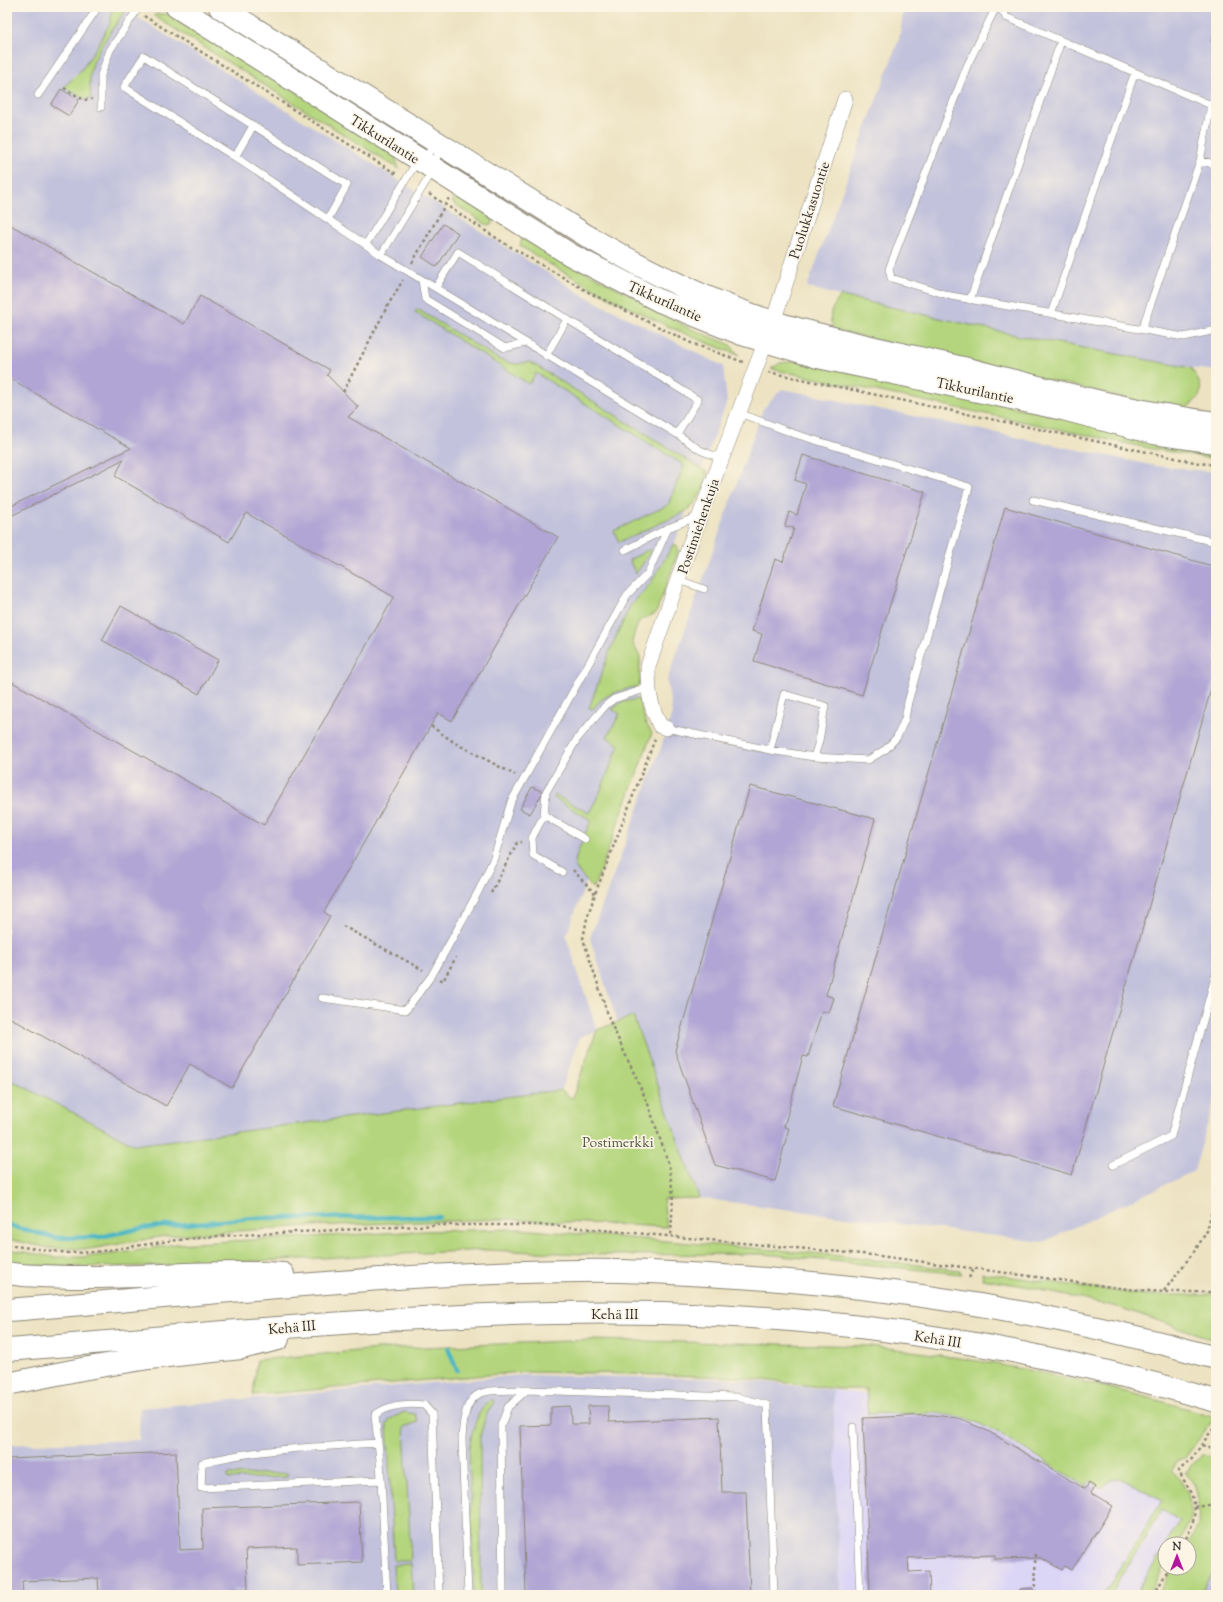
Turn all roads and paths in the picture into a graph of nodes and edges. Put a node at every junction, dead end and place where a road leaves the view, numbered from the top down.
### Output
1 (98, 7) edge
2 (139, 7) edge
3 (177, 7) edge
4 (220, 7) edge
5 (996, 7) edge
6 (1000, 7) edge
7 (1061, 41) junction
8 (1135, 72) junction
9 (38, 95) dead end
10 (845, 99) dead end
11 (1213, 105) edge
12 (101, 107) dead end
13 (253, 126) junction
14 (439, 145) junction
15 (235, 157) junction
16 (1200, 161) junction
17 (426, 164) junction
18 (1216, 164) edge
19 (328, 219) junction
20 (366, 244) junction
21 (381, 255) junction
22 (422, 280) junction
23 (436, 287) junction
24 (394, 296) dead end
25 (970, 300) junction
26 (1051, 314) junction
27 (567, 319) junction
28 (773, 322) junction
29 (1142, 329) junction
30 (1216, 330) edge
31 (766, 342) junction
32 (524, 343) junction
33 (546, 356) junction
34 (343, 392) dead end
35 (739, 413) junction
36 (1216, 423) edge
37 (677, 434) junction
38 (1216, 442) edge
39 (722, 459) junction
40 (1033, 500) dead end
41 (700, 516) junction
42 (668, 528) junction
43 (1216, 542) edge
44 (625, 550) dead end
45 (679, 580) junction
46 (704, 589) dead end
47 (648, 688) junction
48 (431, 726) dead end
49 (666, 728) joint
50 (653, 743) dead end
51 (770, 750) junction
52 (814, 757) junction
53 (513, 774) dead end
54 (544, 815) junction
55 (585, 839) dead end
56 (562, 872) joint
57 (595, 894) junction
58 (1216, 974) edge
59 (322, 998) dead end
60 (1113, 1165) dead end
61 (1216, 1195) edge
62 (671, 1236) junction
63 (7, 1245) edge
64 (974, 1268) junction
65 (7, 1273) edge
66 (969, 1278) dead end
67 (366, 1280) junction
68 (1164, 1292) junction
69 (1216, 1292) edge
70 (7, 1310) edge
71 (333, 1324) junction
72 (7, 1350) edge
73 (1210, 1357) edge
74 (7, 1384) edge
75 (527, 1390) junction
76 (1216, 1401) edge
77 (1216, 1424) edge
78 (853, 1427) dead end
79 (378, 1443) junction
80 (1202, 1445) junction
81 (1216, 1451) edge
82 (381, 1480) junction
83 (1216, 1504) edge
84 (1195, 1507) junction
85 (1188, 1536) edge
86 (1035, 1554) dead end
87 (1165, 1576) edge
88 (388, 1595) edge
89 (439, 1595) edge
90 (468, 1595) edge
91 (503, 1595) edge
92 (774, 1595) edge
93 (860, 1595) edge
94 (1036, 1595) edge
95 (1154, 1595) edge

1 - 9 lane
2 - 12 lane
3 - 17 main road, Tikkurilantie
4 - 14 main road, Tikkurilantie
5 - 25 lane
6 - 7 lane
7 - 8 lane
7 - 25 lane
8 - 11 lane
8 - 26 lane
10 - 28 street, Puolukkasuontie
11 - 16 lane
13 - 15 lane
13 - 15 lane
13 - 19 lane
14 - 17 lane
14 - 17 lane
14 - 28 main road, Tikkurilantie
15 - 19 lane
16 - 18 lane
16 - 29 lane
17 - 20 lane
17 - 21 lane
17 - 31 main road, Tikkurilantie
19 - 20 lane
20 - 21 lane
21 - 22 lane
22 - 23 lane
22 - 32 lane
23 - 27 lane
23 - 32 lane
24 - 34 path
25 - 26 lane
26 - 29 lane
27 - 33 lane
27 - 37 lane
28 - 31 street, Postimiehenkuja
28 - 36 main road, Tikkurilantie
29 - 30 lane
31 - 35 street, Postimiehenkuja
31 - 38 main road, Tikkurilantie
32 - 33 lane
33 - 37 lane
35 - 39 street, Postimiehenkuja
35 - 52 lane
37 - 39 lane
39 - 41 street, Postimiehenkuja
40 - 43 lane
41 - 42 lane
41 - 45 street, Postimiehenkuja
42 - 44 lane
42 - 59 lane
45 - 46 lane
45 - 47 street, Postimiehenkuja
47 - 49 street, Postimiehenkuja
47 - 54 lane
48 - 53 path
49 - 51 lane
50 - 57 path
51 - 52 lane
51 - 52 lane
54 - 55 lane
54 - 56 lane
56 - 57 path
57 - 62 path
58 - 60 lane
61 - 68 path
62 - 63 path
62 - 64 path
64 - 66 path
64 - 68 path
65 - 67 main road
67 - 70 main road
67 - 73 main road
68 - 69 path
71 - 72 main road, Kehä III
71 - 74 main road
71 - 76 main road, Kehä III
75 - 90 lane
75 - 91 lane
75 - 92 lane
77 - 80 path
78 - 93 lane
79 - 82 lane
79 - 82 lane
79 - 89 lane
80 - 81 path
80 - 84 path
82 - 88 lane
83 - 84 path
84 - 85 path
86 - 94 path
87 - 95 path

